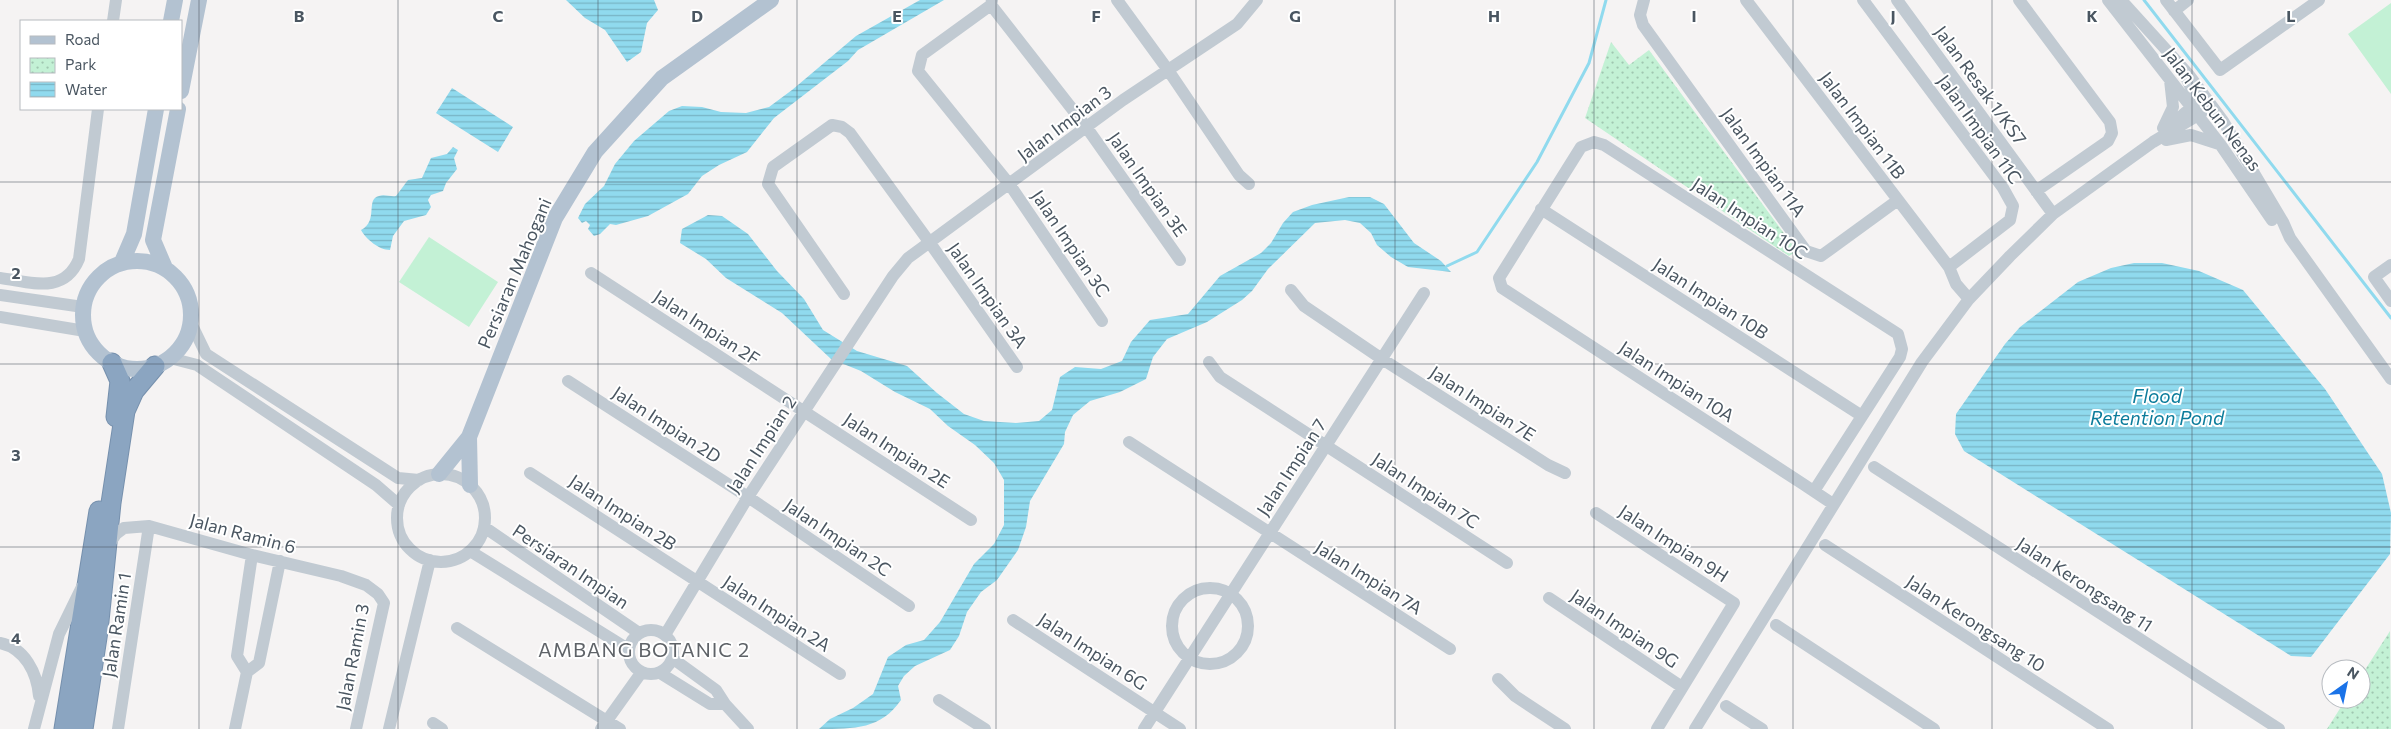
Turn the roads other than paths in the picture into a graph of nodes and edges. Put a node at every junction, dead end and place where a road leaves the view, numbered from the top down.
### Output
1 (116, 0) edge
2 (175, 0) edge
3 (199, 0) edge
4 (771, 0) edge
5 (1117, 0) edge
6 (1257, 0) edge
7 (1644, 0) edge
8 (1746, 0) edge
9 (1863, 0) edge
10 (1897, 0) edge
11 (2019, 0) edge
12 (2108, 0) edge
13 (2120, 0) edge
14 (2188, 0) edge
15 (2319, 0) edge
16 (991, 2) edge
17 (2170, 5) edge
18 (113, 20) edge
19 (171, 20) edge
20 (2179, 63) junction
21 (1168, 70) junction
22 (2170, 80) junction
23 (182, 87) edge
24 (98, 110) edge
25 (156, 110) edge
26 (178, 110) edge
27 (2195, 112) junction
28 (1087, 128) junction
29 (2153, 142) junction
30 (2220, 144) junction
31 (2240, 153) junction
32 (1249, 184) dead end
33 (1010, 185) junction
34 (2036, 191) junction
35 (1898, 200) junction
36 (1541, 209) junction
37 (2053, 214) junction
38 (2290, 238) junction
39 (930, 243) junction
40 (1180, 260) dead end
41 (122, 262) junction
42 (2391, 265) edge
43 (165, 268) junction
44 (1950, 269) junction
45 (592, 273) dead end
46 (893, 276) joint
47 (0, 278) edge
48 (1291, 290) dead end
49 (844, 294) dead end
50 (1424, 294) dead end
51 (0, 295) edge
52 (1972, 296) junction
53 (2391, 301) edge
54 (83, 306) junction
55 (0, 317) edge
56 (1102, 321) dead end
57 (191, 323) junction
58 (85, 331) junction
59 (1382, 359) junction
60 (163, 362) junction
61 (1209, 362) dead end
62 (112, 363) junction
63 (1017, 367) dead end
64 (2391, 379) edge
65 (568, 381) dead end
66 (804, 410) junction
67 (1862, 416) junction
68 (469, 436) junction
69 (1129, 442) dead end
70 (1326, 446) junction
71 (1874, 466) dead end
72 (530, 473) dead end
73 (1566, 473) dead end
74 (439, 474) junction
75 (420, 480) junction
76 (470, 485) junction
77 (1814, 491) junction
78 (748, 497) junction
79 (1833, 504) junction
80 (399, 505) junction
81 (1596, 513) dead end
82 (971, 520) dead end
83 (149, 526) junction
84 (484, 527) junction
85 (1268, 534) junction
86 (1825, 546) dead end
87 (106, 550) junction
88 (470, 551) junction
89 (252, 555) junction
90 (430, 560) junction
91 (280, 561) junction
92 (1507, 563) dead end
93 (552, 575) junction
94 (87, 576) junction
95 (696, 581) junction
96 (579, 593) junction
97 (378, 594) joint
98 (539, 594) junction
99 (1230, 594) junction
100 (1549, 598) dead end
101 (909, 606) dead end
102 (567, 612) junction
103 (1013, 620) dead end
104 (1776, 625) dead end
105 (457, 628) dead end
106 (639, 633) junction
107 (664, 635) junction
108 (0, 643) edge
109 (628, 649) junction
110 (1450, 649) dead end
111 (672, 658) junction
112 (1189, 658) junction
113 (247, 672) junction
114 (641, 673) junction
115 (660, 673) junction
116 (840, 674) dead end
117 (1498, 679) dead end
118 (1682, 687) junction
119 (939, 700) dead end
120 (40, 704) junction
121 (725, 704) junction
122 (1726, 706) dead end
123 (1155, 713) junction
124 (604, 725) edge
125 (34, 729) edge
126 (64, 729) edge
127 (83, 729) edge
128 (118, 729) edge
129 (235, 729) edge
130 (356, 729) edge
131 (389, 729) edge
132 (620, 729) edge
133 (748, 729) edge
134 (985, 729) edge
135 (1144, 729) edge
136 (1180, 729) edge
137 (1565, 729) edge
138 (1656, 729) edge
139 (1695, 729) edge
140 (1762, 729) edge
141 (1934, 729) edge
142 (2108, 729) edge
143 (2279, 729) edge

1 - 18 street
2 - 19 main road
3 - 23 main road
4 - 68 main road, Persiaran Mahogani
5 - 21 street
6 - 21 street, Jalan Impian 3
7 - 35 street, Jalan Impian 11A
8 - 35 street, Jalan Impian 11B
9 - 44 street, Jalan Impian 11C
10 - 34 street, Jalan Resak 1/KS7
11 - 34 street
12 - 22 street, Jalan Kebun Nenas
13 - 20 street, Jalan Kebun Nenas
14 - 17 street
15 - 17 street
16 - 28 street, Jalan Impian 3E
16 - 33 street, Jalan Impian 3C
20 - 27 street
20 - 31 street, Jalan Kebun Nenas
21 - 28 street, Jalan Impian 3
21 - 32 street
22 - 27 street, Jalan Kebun Nenas
22 - 29 street
24 - 47 street
25 - 41 main road
26 - 43 main road
27 - 29 street
27 - 30 street, Jalan Kebun Nenas
27 - 31 street
28 - 33 street, Jalan Impian 3
28 - 40 street, Jalan Impian 3E
29 - 30 street
29 - 37 street
30 - 38 street, Jalan Kebun Nenas
31 - 38 street, Jalan Kebun Nenas
33 - 39 street, Jalan Impian 3
33 - 56 street, Jalan Impian 3C
34 - 37 street, Jalan Resak 1/KS7
35 - 44 street, Jalan Impian 11B
36 - 67 street, Jalan Impian 10B
36 - 67 street, Jalan Impian 10C
36 - 77 street, Jalan Impian 10A
37 - 52 street
38 - 64 street, Jalan Kebun Nenas
39 - 46 street, Jalan Impian 3
39 - 49 street, Jalan Impian 3A
39 - 63 street, Jalan Impian 3A
41 - 43 main road
41 - 54 main road
42 - 53 street
43 - 57 main road
44 - 52 street, Jalan Impian 11B
45 - 66 street, Jalan Impian 2F
46 - 66 street, Jalan Impian 2
48 - 59 street, Jalan Impian 7E
50 - 59 street, Jalan Impian 7
51 - 54 street
52 - 79 street
54 - 58 main road
55 - 58 street
57 - 60 main road
57 - 75 street
58 - 62 main road
59 - 70 street, Jalan Impian 7
59 - 73 street, Jalan Impian 7E
60 - 62 main road
60 - 80 street
60 - 87 highway
61 - 70 street, Jalan Impian 7C
62 - 94 highway
65 - 78 street, Jalan Impian 2D
66 - 78 street, Jalan Impian 2
66 - 82 street, Jalan Impian 2E
67 - 77 street
68 - 74 main road
68 - 76 main road
69 - 85 street, Jalan Impian 7A
70 - 85 street, Jalan Impian 7
70 - 92 street, Jalan Impian 7C
71 - 143 street, Jalan Kerongsang 11
72 - 95 street, Jalan Impian 2B
74 - 75 street
74 - 76 street
75 - 80 street
76 - 84 street
77 - 79 street, Jalan Impian 10A
78 - 95 street, Jalan Impian 2
78 - 101 street, Jalan Impian 2C
79 - 139 street
80 - 90 street
81 - 118 street, Jalan Impian 9H
83 - 87 street, Jalan Ramin 6
83 - 89 street, Jalan Ramin 6
83 - 128 street, Jalan Ramin 1
84 - 88 street
84 - 93 street, Persiaran Impian
85 - 99 street, Jalan Impian 7
85 - 110 street, Jalan Impian 7A
86 - 142 street, Jalan Kerongsang 10
87 - 127 highway
88 - 90 street
88 - 98 street
89 - 91 street, Jalan Ramin 6
89 - 113 street
90 - 131 street
91 - 97 street, Jalan Ramin 6
91 - 113 street
93 - 96 street, Persiaran Impian
93 - 98 street
94 - 120 street
94 - 126 highway
95 - 107 street, Jalan Impian 2
95 - 116 street, Jalan Impian 2A
96 - 102 street
96 - 106 street, Persiaran Impian
97 - 130 street, Jalan Ramin 3
98 - 102 street
99 - 112 street, Jalan Impian 7
99 - 112 street
99 - 112 street
100 - 118 street, Jalan Impian 9G
102 - 109 street
103 - 123 street, Jalan Impian 6G
104 - 141 street
105 - 124 street
106 - 107 street
106 - 109 street
107 - 111 street
108 - 120 street
109 - 114 street
111 - 115 street
111 - 121 street
112 - 123 street, Jalan Impian 7
113 - 129 street
114 - 115 street
114 - 124 street
115 - 121 street
117 - 137 street
118 - 138 street
119 - 134 street
120 - 125 street
121 - 133 street
122 - 140 street
123 - 135 street, Jalan Impian 7
123 - 136 street, Jalan Impian 6G
124 - 132 street

